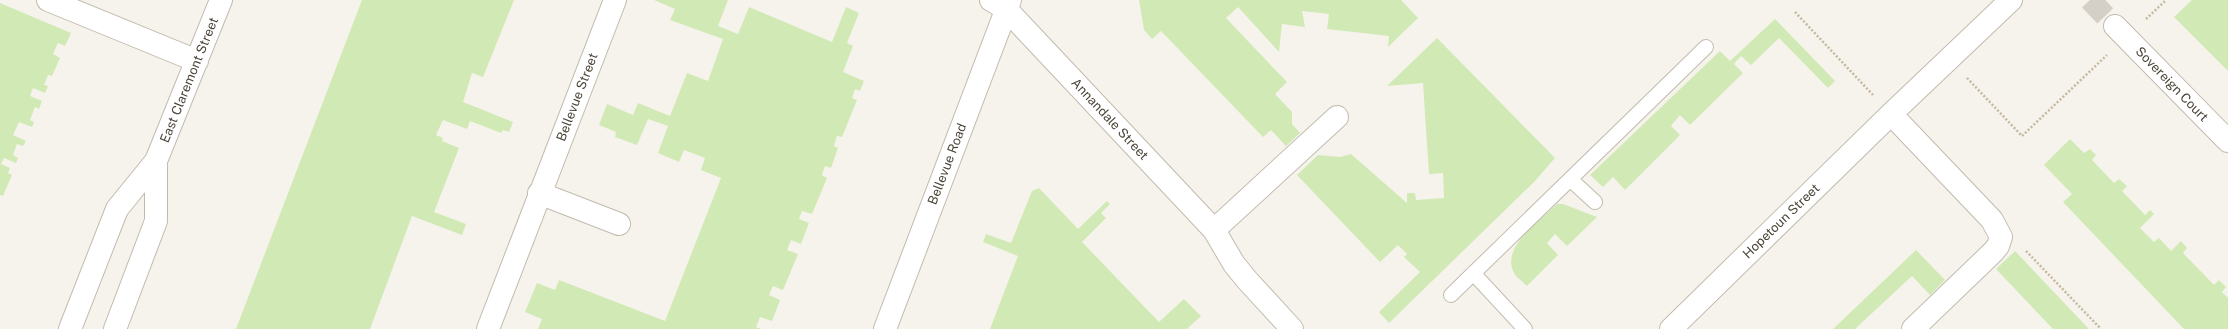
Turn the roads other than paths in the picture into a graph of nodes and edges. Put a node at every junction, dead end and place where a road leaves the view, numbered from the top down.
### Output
1 (48, 0) edge
2 (221, 0) edge
3 (615, 0) edge
4 (2011, 0) edge
5 (1002, 3) edge
6 (2121, 32) tunnel mouth
7 (1706, 47) dead end
8 (197, 61) junction
9 (1890, 114) junction
10 (1337, 117) dead end
11 (2228, 141) edge
12 (156, 161) junction
13 (1570, 179) junction
14 (539, 193) junction
15 (1595, 202) dead end
16 (619, 224) dead end
17 (1214, 230) junction
18 (1473, 273) junction
19 (1451, 295) dead end
20 (70, 329) edge
21 (115, 329) edge
22 (488, 329) edge
23 (885, 329) edge
24 (1292, 329) edge
25 (1525, 329) edge
26 (1670, 329) edge
27 (1913, 329) edge

1 - 8 street
2 - 8 street, East Claremont Street
3 - 14 street, Bellevue Street
4 - 9 street, Hopetoun Street
5 - 17 street, Annandale Street
5 - 23 street, Bellevue Road
6 - 11 street, Sovereign Court
7 - 13 lane
8 - 12 street, East Claremont Street
9 - 26 street, Hopetoun Street
9 - 27 street
10 - 17 street
12 - 20 street, East Claremont Street
12 - 21 street, East Claremont Street
13 - 15 lane
13 - 18 lane
14 - 16 street
14 - 22 street, Bellevue Street
17 - 24 street, Annandale Street
18 - 19 lane
18 - 25 lane

